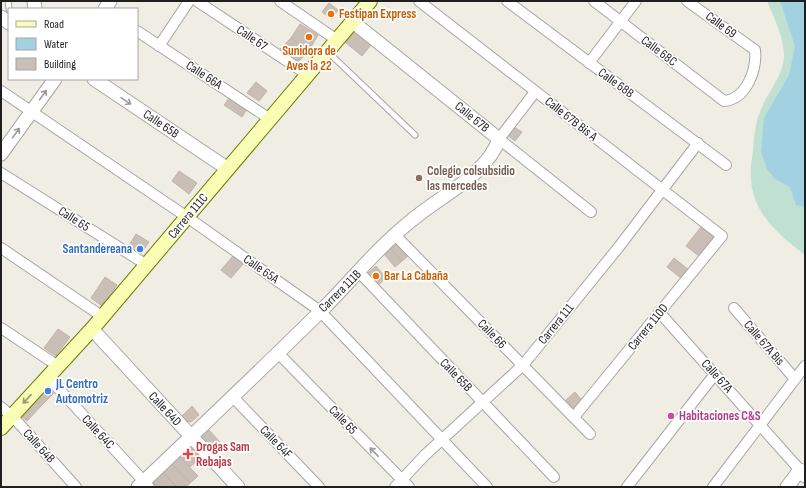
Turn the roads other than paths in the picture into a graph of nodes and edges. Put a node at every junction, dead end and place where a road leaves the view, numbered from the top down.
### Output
1 (190, 1) edge
2 (197, 1) edge
3 (280, 1) edge
4 (370, 1) edge
5 (420, 1) edge
6 (507, 1) edge
7 (594, 1) edge
8 (636, 1) edge
9 (687, 1) edge
10 (352, 22) junction
11 (620, 22) junction
12 (138, 32) edge
13 (337, 40) junction
14 (159, 46) junction
15 (328, 51) junction
16 (589, 63) junction
17 (308, 75) junction
18 (54, 80) edge
19 (95, 80) edge
20 (1, 91) edge
21 (535, 92) junction
22 (724, 101) joint
23 (31, 112) junction
24 (270, 119) junction
25 (415, 135) dead end
26 (499, 138) junction
27 (698, 143) junction
28 (1, 154) edge
29 (726, 165) dead end
30 (228, 169) junction
31 (1, 173) edge
32 (663, 190) junction
33 (591, 212) dead end
34 (187, 217) junction
35 (394, 234) junction
36 (722, 236) joint
37 (1, 248) edge
38 (146, 265) junction
39 (359, 272) junction
40 (734, 308) dead end
41 (320, 311) junction
42 (660, 313) junction
43 (102, 317) junction
44 (1, 328) edge
45 (92, 329) junction
46 (278, 353) junction
47 (523, 365) junction
48 (58, 366) junction
49 (805, 366) edge
50 (715, 374) junction
51 (48, 377) junction
52 (795, 379) junction
53 (233, 397) junction
54 (483, 403) junction
55 (6, 412) edge
56 (574, 417) junction
57 (760, 425) junction
58 (1, 428) edge
59 (590, 434) dead end
60 (191, 437) junction
61 (442, 439) junction
62 (802, 473) edge
63 (554, 477) dead end
64 (144, 485) edge
65 (402, 485) edge
66 (76, 487) edge
67 (238, 487) edge
68 (319, 487) edge
69 (487, 487) edge
70 (627, 487) edge
71 (713, 487) edge
72 (787, 487) edge

1 - 14 street
2 - 17 street, Calle 67
3 - 13 street
4 - 10 main road, Carrera 111C
5 - 21 street, Calle 67B Bis A
6 - 16 street, Calle 68B
7 - 11 street, Calle 68C
8 - 11 street
9 - 22 street, Calle 69
10 - 13 main road, Carrera 111C
10 - 26 street, Calle 67B
11 - 16 street
11 - 22 street, Calle 68C
12 - 14 street, Calle 66A
13 - 15 main road, Carrera 111C
14 - 24 street, Calle 66A
15 - 17 main road, Carrera 111C
15 - 25 lane
16 - 27 street, Calle 68B
17 - 24 main road, Carrera 111C
23 -> 18 street
19 -> 30 street, Calle 65B
20 - 23 street, Calle 65A
21 - 26 street, Carrera 111B
21 - 32 street, Calle 67B Bis A
28 -> 23 street
23 - 34 street, Calle 65A
24 - 30 main road, Carrera 111C
26 - 33 street, Calle 67B
26 - 35 street, Carrera 111B
27 - 29 street, Calle 68B
27 - 32 street, Carrera 111
30 - 34 main road, Carrera 111C
31 - 38 street, Calle 65
32 - 36 street, Calle 67B Bis A
32 - 47 street, Carrera 111
34 - 38 main road, Carrera 111C
34 - 41 street, Calle 65A
35 - 39 street, Carrera 111B
35 - 47 street, Calle 66
36 - 42 street, Carrera 110D
37 - 43 street
38 - 43 main road, Carrera 111C
39 - 41 street, Carrera 111B
39 - 54 street, Calle 65B
40 - 52 street, Calle 67A Bis
41 - 46 street, Carrera 111B
41 - 61 street, Calle 65A
42 - 50 street, Calle 67A
42 - 56 street, Carrera 110D
43 - 45 main road, Carrera 111C
44 - 48 street
45 - 48 main road, Carrera 111C
45 - 60 street, Calle 64D
46 - 53 street, Carrera 111B
65 -> 46 street, Calle 65
47 - 54 street, Carrera 111
47 - 56 street, Calle 66
48 - 51 main road, Carrera 111C
49 - 52 street
50 - 57 street, Calle 67A
50 - 70 street
51 -> 55 main road, Carrera 111C
51 - 64 street, Calle 64C
52 - 57 street
53 - 60 street, Carrera 111B
53 - 68 street, Calle 64F
54 - 61 street, Carrera 111
54 - 63 street, Calle 65B
55 - 58 main road, Carrera 111C
55 - 66 street, Calle 64B
56 - 59 street, Calle 66
57 - 62 street, Calle 67A
57 - 71 street
60 - 64 street, Carrera 111B
60 - 67 street, Calle 64D
61 - 65 street, Carrera 111
61 - 69 street, Calle 65A
62 - 72 street

